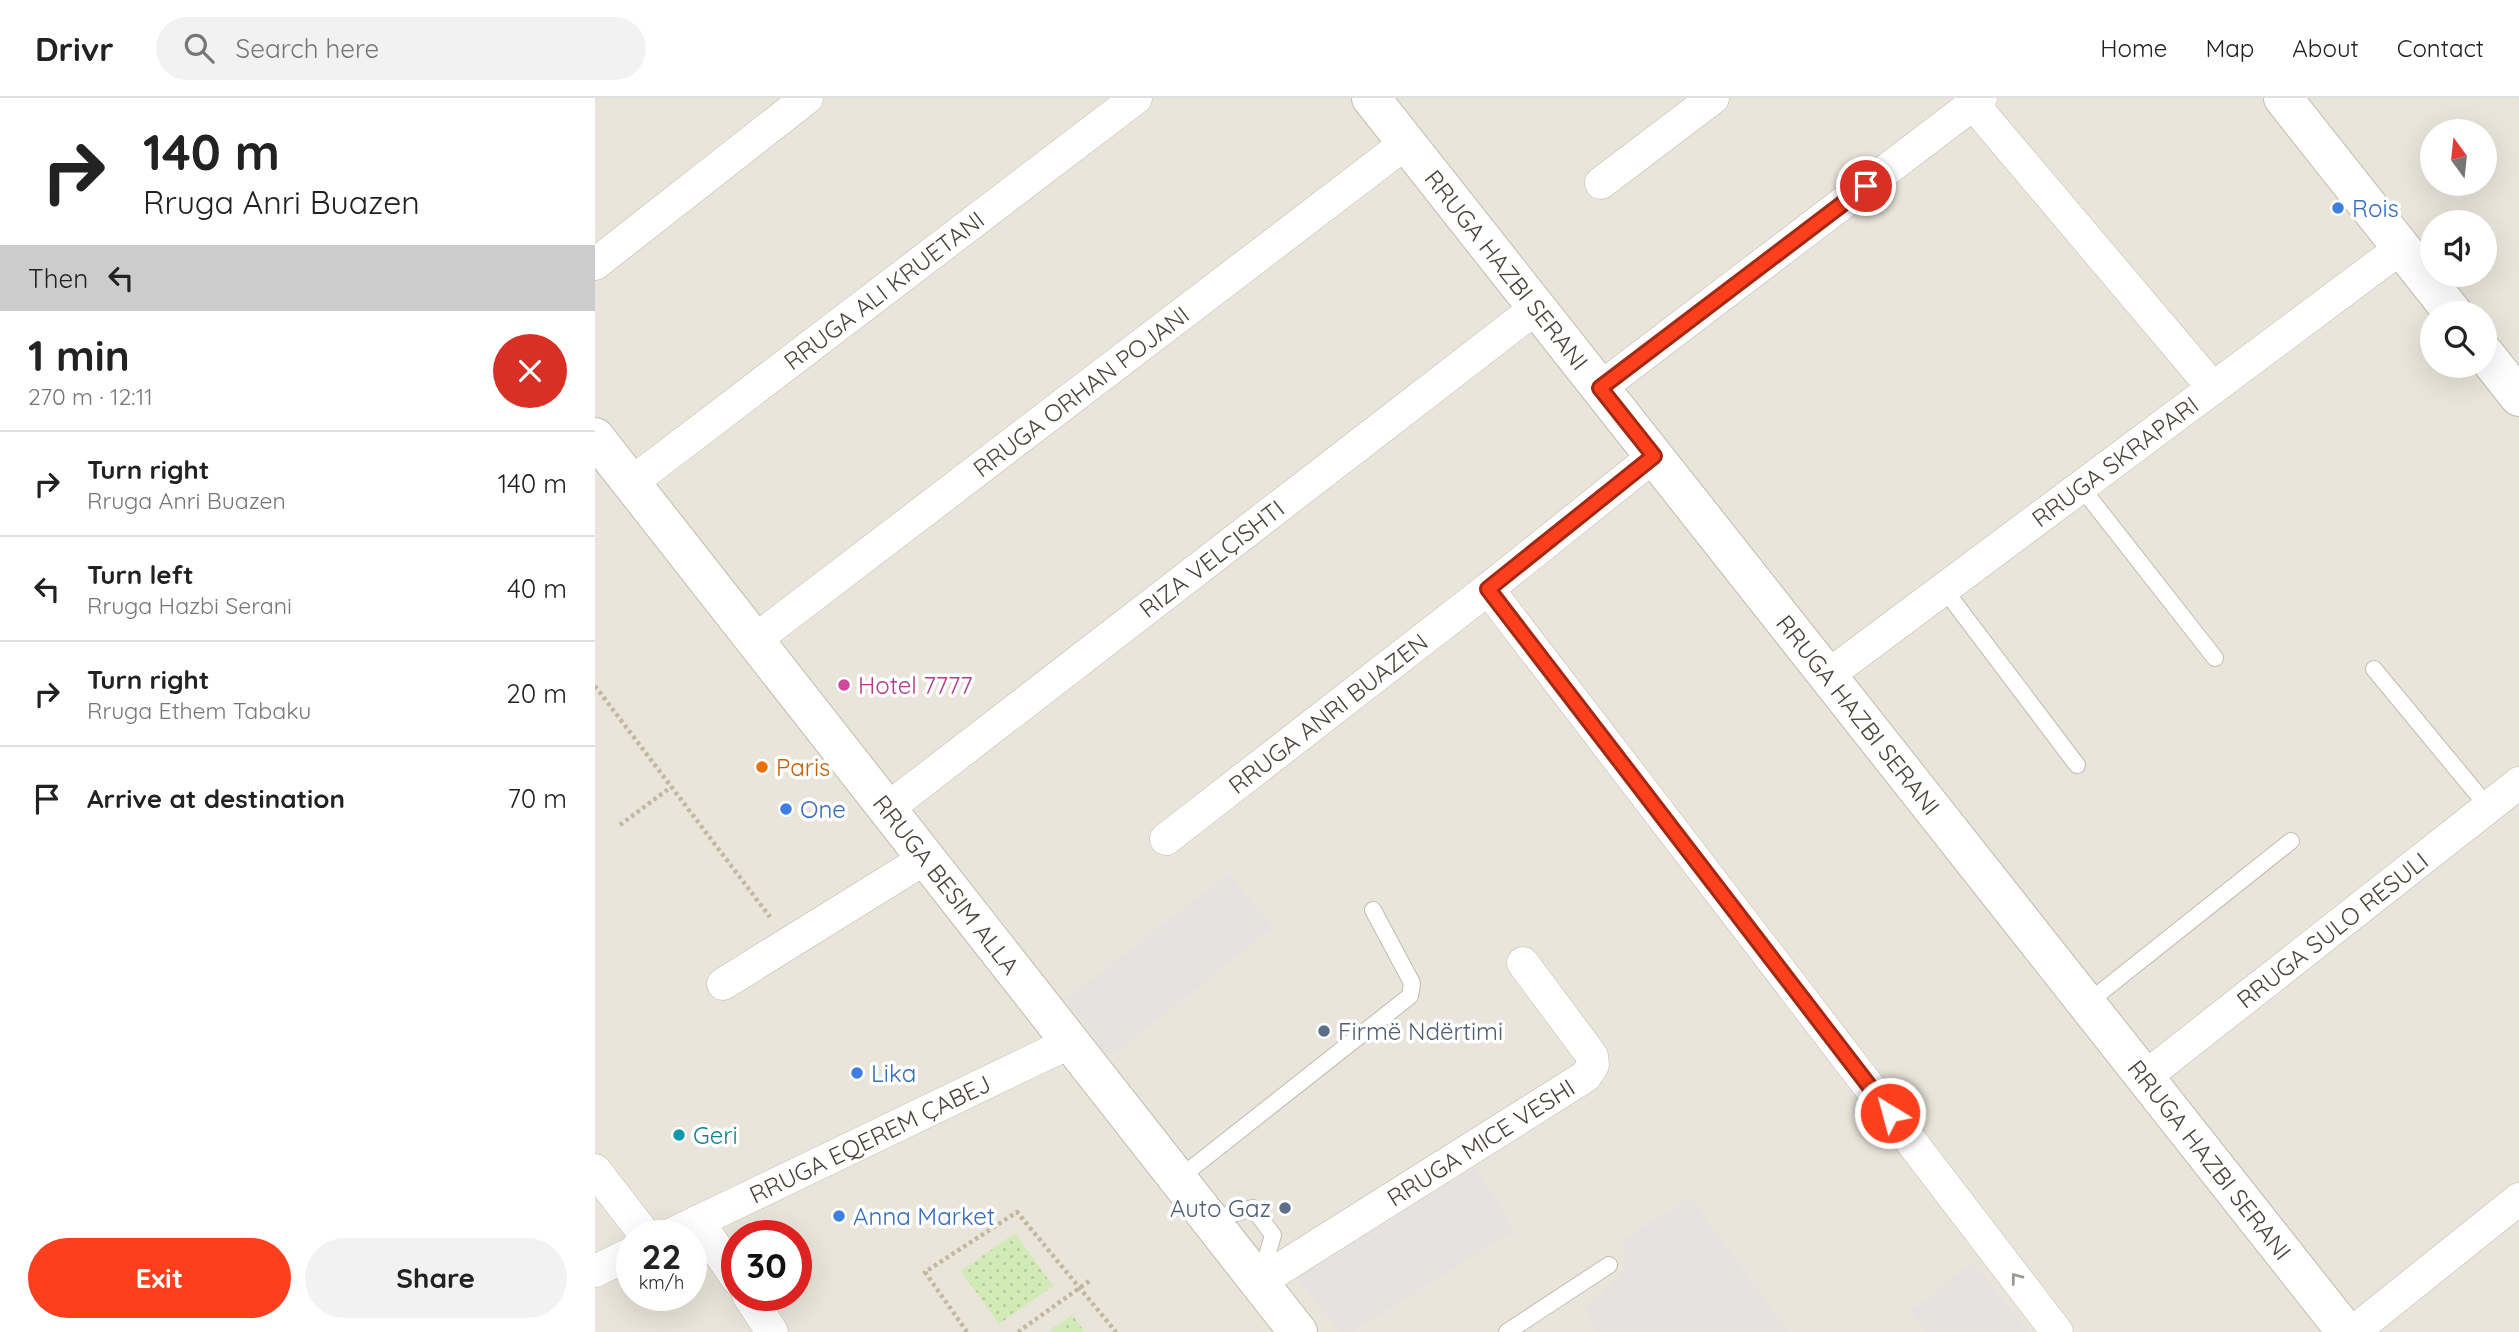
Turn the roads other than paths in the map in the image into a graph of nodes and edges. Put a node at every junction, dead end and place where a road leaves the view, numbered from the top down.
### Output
1 (807, 98) edge
2 (1136, 98) edge
3 (1371, 98) edge
4 (1713, 98) edge
5 (2283, 98) edge
6 (1977, 101) edge
7 (1406, 143) junction
8 (1601, 183) dead end
9 (2401, 248) junction
10 (595, 264) edge
11 (2443, 301) edge
12 (1536, 308) junction
13 (2497, 369) edge
14 (1600, 388) junction
15 (2213, 388) junction
16 (2519, 397) edge
17 (1654, 456) junction
18 (608, 462) edge
19 (2081, 487) junction
20 (1488, 589) junction
21 (1944, 589) junction
22 (755, 640) junction
23 (2215, 658) dead end
24 (2374, 669) dead end
25 (1827, 676) junction
26 (2077, 765) dead end
27 (2519, 783) edge
28 (2488, 807) junction
29 (887, 809) junction
30 (1166, 839) dead end
31 (2291, 841) dead end
32 (926, 858) junction
33 (1373, 910) dead end
34 (1523, 963) dead end
35 (723, 984) dead end
36 (2086, 1004) junction
37 (1071, 1042) junction
38 (2145, 1077) junction
39 (595, 1170) edge
40 (1178, 1179) junction
41 (2519, 1199) edge
42 (634, 1220) edge
43 (700, 1220) edge
44 (707, 1234) edge
45 (721, 1255) edge
46 (616, 1261) edge
47 (1609, 1265) dead end
48 (595, 1271) edge
49 (1259, 1282) junction
50 (758, 1311) edge
51 (772, 1332) edge
52 (1298, 1332) edge
53 (1507, 1332) edge
54 (2057, 1332) edge
55 (2346, 1332) edge
56 (2353, 1332) edge

1 - 10 street
2 - 18 street, RRUGA ALI KRUETANI
3 - 7 street, RRUGA HAZBI SERANI
4 - 8 street
5 - 9 street
6 - 14 street
6 - 15 street
7 - 12 street, RRUGA HAZBI SERANI
7 - 22 street, RRUGA ORHAN POJANI
9 - 11 street
9 - 15 street, RRUGA SKRAPARI
12 - 14 street, RRUGA HAZBI SERANI
12 - 29 street, RIZA VELÇISHTI
13 - 16 street
14 - 17 street, RRUGA HAZBI SERANI
15 - 19 street, RRUGA SKRAPARI
17 - 20 street, RRUGA ANRI BUAZEN
17 - 25 street, RRUGA HAZBI SERANI
18 - 22 street, RRUGA BESIM ALLA
19 - 21 street, RRUGA SKRAPARI
19 - 23 lane
20 - 30 street, RRUGA ANRI BUAZEN
54 -> 20 street
21 - 25 street, RRUGA SKRAPARI
21 - 26 lane
22 - 29 street, RRUGA BESIM ALLA
24 - 28 lane
25 - 36 street, RRUGA HAZBI SERANI
27 - 28 street, RRUGA SULO RESULI
28 - 38 street, RRUGA SULO RESULI
29 - 32 street, RRUGA BESIM ALLA
31 - 36 lane
32 - 35 street
32 - 37 street, RRUGA BESIM ALLA
33 - 40 lane
34 - 49 street, RRUGA MICE VESHI
36 - 38 street, RRUGA HAZBI SERANI
37 - 40 street, RRUGA BESIM ALLA
37 - 43 street, RRUGA EQEREM ÇABEJ
38 - 55 street, RRUGA HAZBI SERANI
39 - 42 street
40 - 49 street, RRUGA BESIM ALLA
41 - 56 street
44 - 45 street
46 - 48 street
47 - 53 lane
49 - 52 street, RRUGA BESIM ALLA
50 - 51 street

